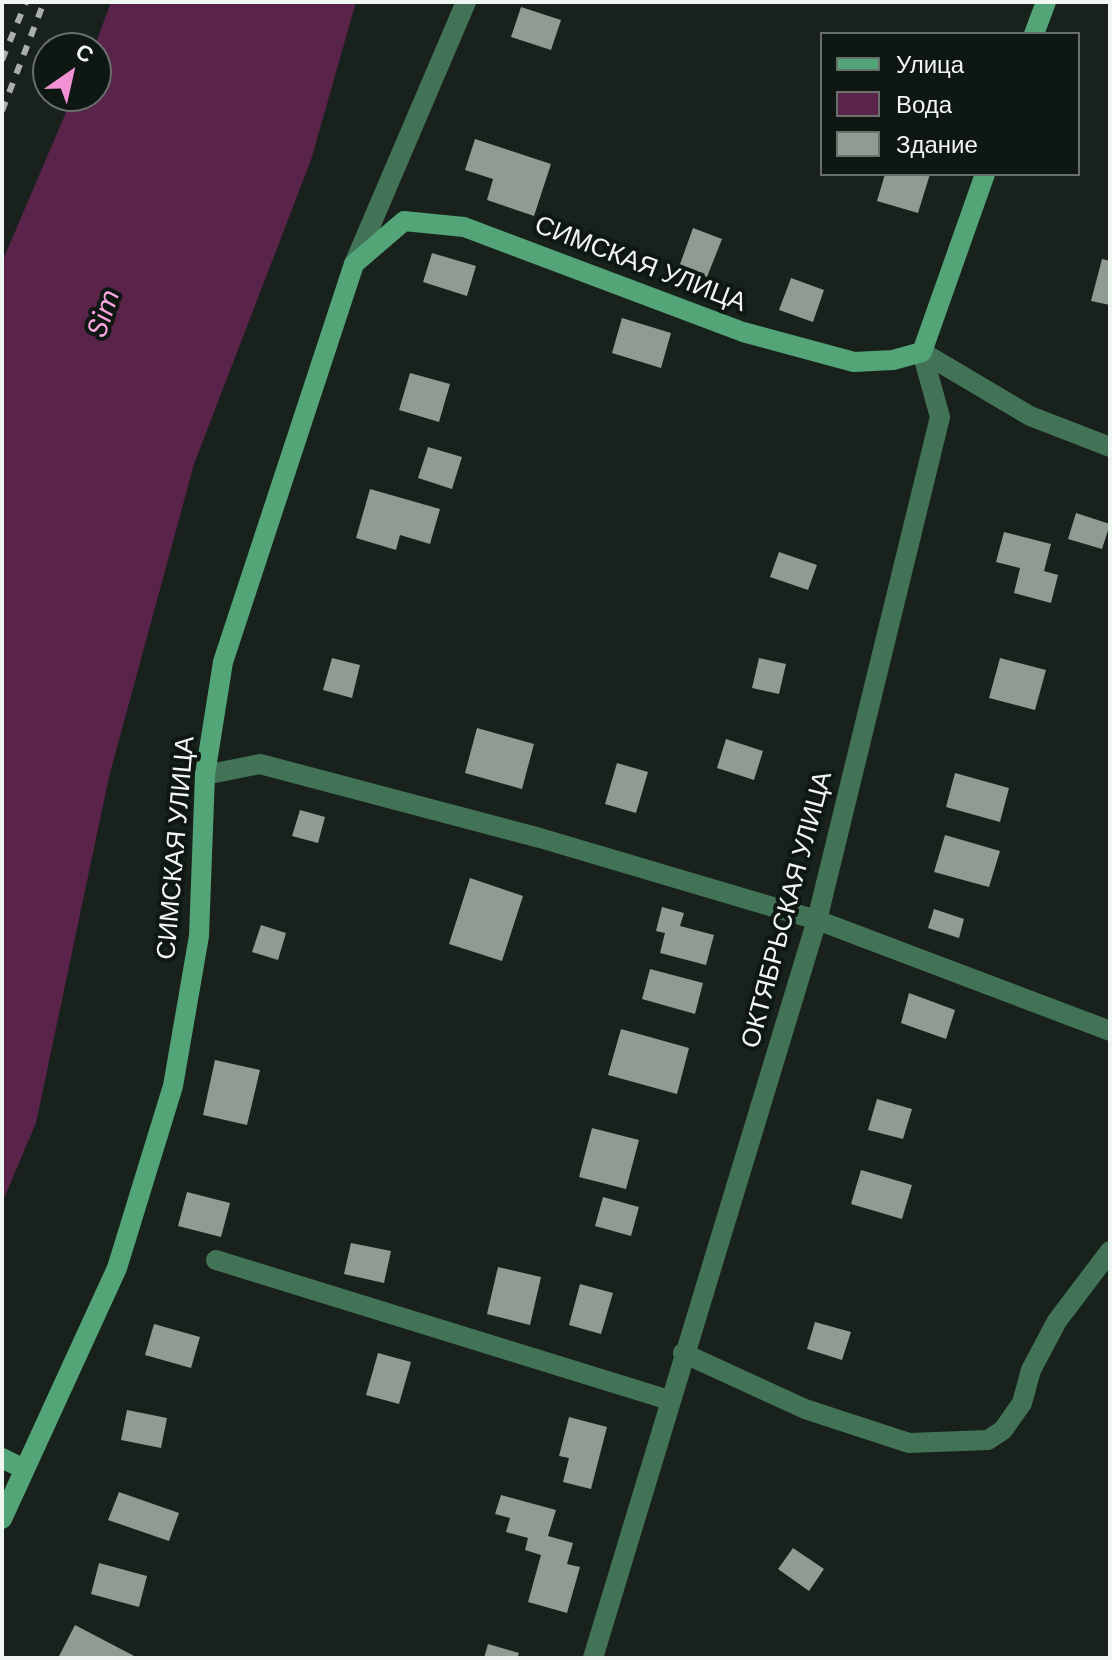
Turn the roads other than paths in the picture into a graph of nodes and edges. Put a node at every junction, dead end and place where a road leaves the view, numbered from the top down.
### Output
1 (466, 2) edge
2 (1046, 2) edge
3 (1035, 32) edge
4 (984, 176) edge
5 (354, 264) junction
6 (922, 352) junction
7 (1110, 447) edge
8 (205, 775) junction
9 (817, 920) junction
10 (1110, 1031) edge
11 (1110, 1251) edge
12 (216, 1260) dead end
13 (683, 1353) junction
14 (669, 1400) junction
15 (2, 1458) edge
16 (24, 1469) junction
17 (2, 1519) edge
18 (593, 1658) edge

1 - 5 street, СИМСКАЯ УЛИЦА
2 - 3 main road
4 - 6 main road
5 - 6 main road, СИМСКАЯ УЛИЦА
5 - 8 main road, СИМСКАЯ УЛИЦА
6 - 7 street
6 - 9 street, ОКТЯБРЬСКАЯ УЛИЦА
8 - 9 street
8 - 16 main road, СИМСКАЯ УЛИЦА
9 - 10 street
9 - 13 street, ОКТЯБРЬСКАЯ УЛИЦА
11 - 13 street
12 - 14 street
13 - 14 street, ОКТЯБРЬСКАЯ УЛИЦА
14 - 18 street, ОКТЯБРЬСКАЯ УЛИЦА
15 - 16 main road
16 - 17 main road, СИМСКАЯ УЛИЦА

